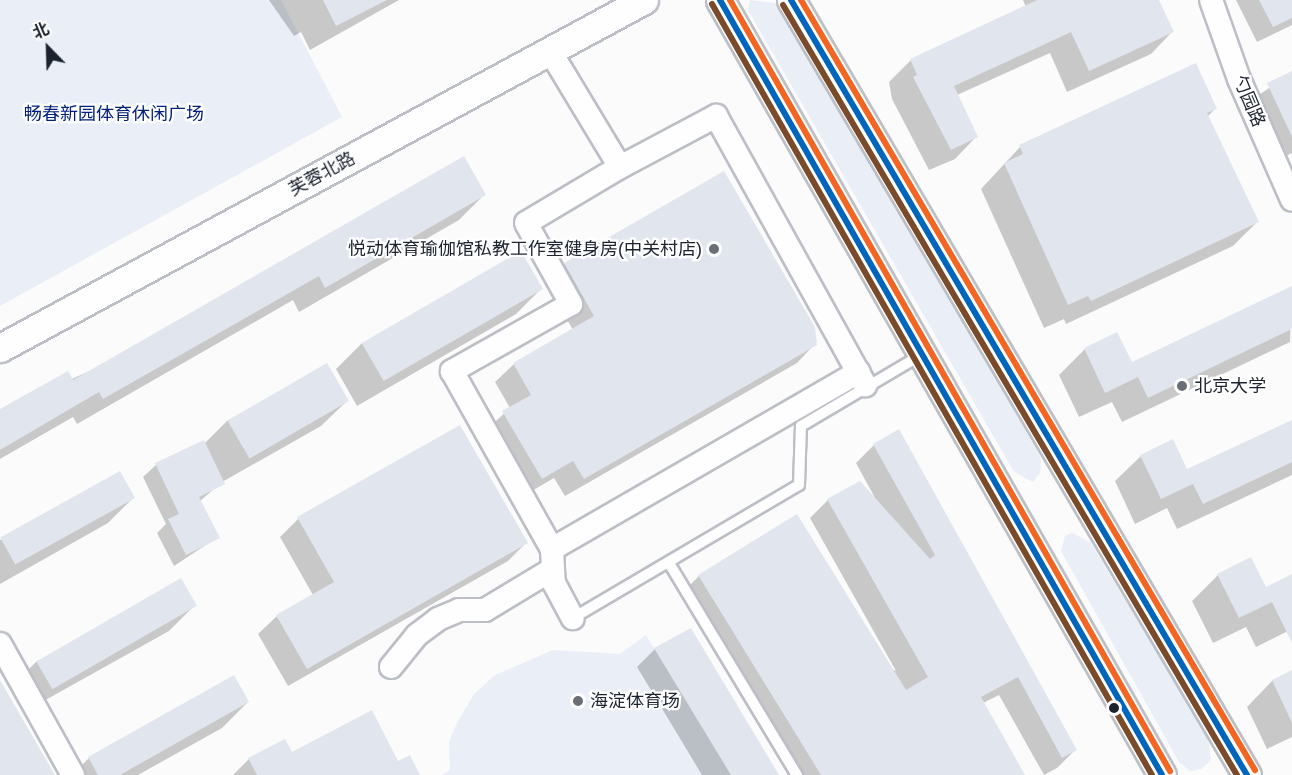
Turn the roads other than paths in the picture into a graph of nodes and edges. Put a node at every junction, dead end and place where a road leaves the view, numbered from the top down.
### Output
1 (644, 0) edge
2 (720, 0) edge
3 (791, 0) edge
4 (1211, 0) edge
5 (550, 51) junction
6 (1284, 166) edge
7 (620, 167) junction
8 (1292, 200) edge
9 (0, 348) edge
10 (921, 354) junction
11 (862, 379) junction
12 (552, 559) junction
13 (669, 563) junction
14 (573, 618) joint
15 (0, 644) edge
16 (391, 667) dead end
17 (73, 775) edge
18 (797, 775) edge
19 (1162, 775) edge
20 (1247, 775) edge

1 - 5 street, 芙蓉北路
2 - 10 street
3 - 20 street
4 - 6 street, 勺园路
5 - 7 street
5 - 9 street, 芙蓉北路
6 - 8 street, 勺园路
7 - 11 street
7 - 12 street
10 - 11 lane
10 - 19 street
11 - 12 street
11 - 13 lane
12 - 14 street
12 - 16 street
13 - 14 lane
13 - 18 lane
15 - 17 street

